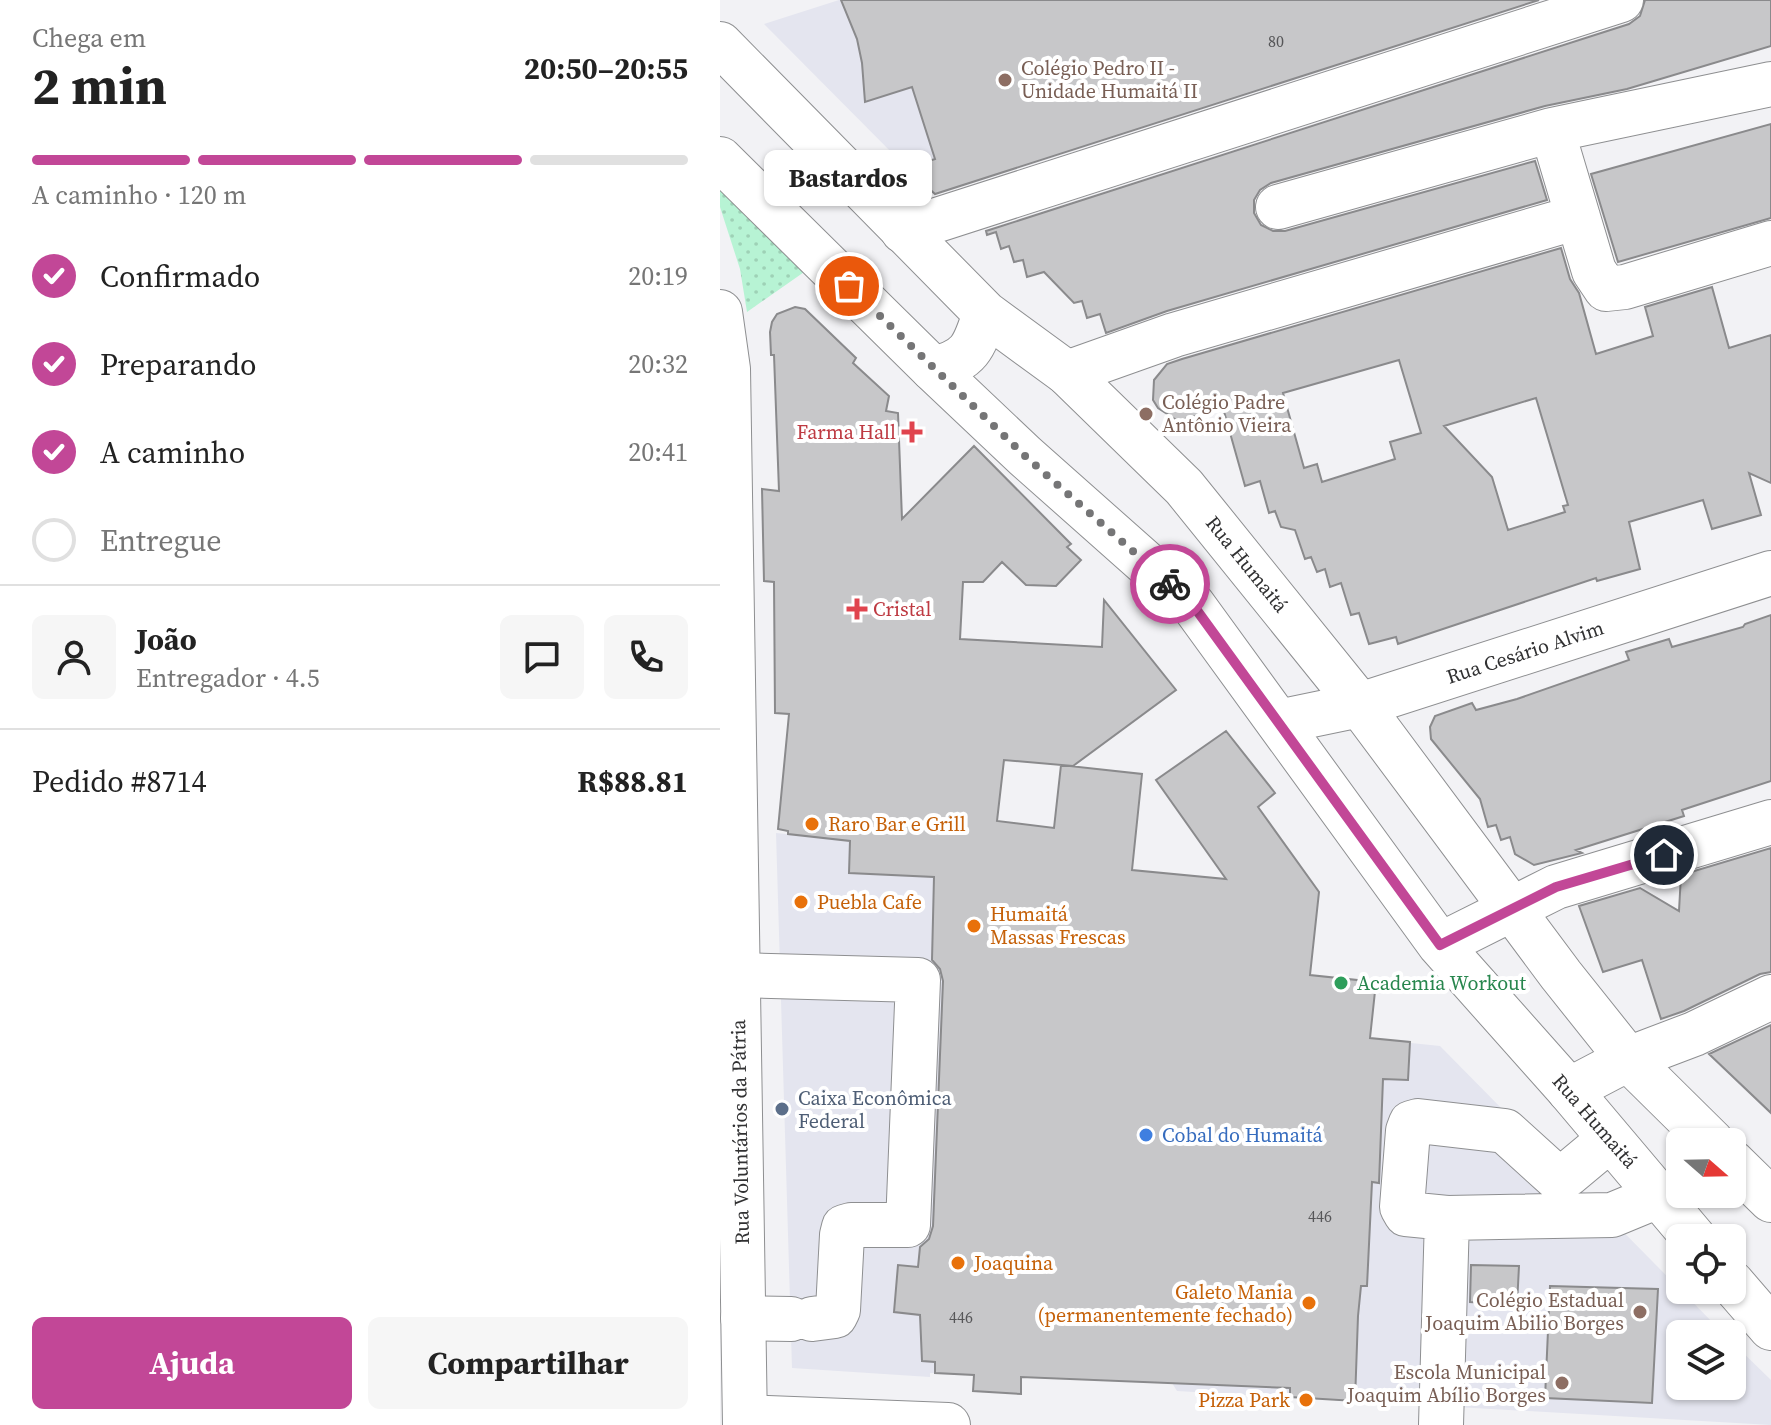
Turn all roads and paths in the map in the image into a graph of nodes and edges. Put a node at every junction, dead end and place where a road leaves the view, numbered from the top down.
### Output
1 (1621, 0) edge
2 (720, 44) edge
3 (1771, 84) edge
4 (1552, 130) junction
5 (720, 159) edge
6 (1278, 207) dead end
7 (1578, 217) junction
8 (903, 231) junction
9 (1771, 243) edge
10 (720, 312) edge
11 (985, 313) junction
12 (933, 369) junction
13 (1067, 373) junction
14 (1771, 573) edge
15 (1360, 705) junction
16 (1278, 722) junction
17 (727, 805) edge
18 (1771, 822) edge
19 (1514, 910) junction
20 (1440, 945) junction
21 (738, 975) junction
22 (1771, 997) edge
23 (1628, 1059) junction
24 (1569, 1090) junction
25 (1698, 1128) edge
26 (1610, 1139) junction
27 (1746, 1176) edge
28 (731, 1185) edge
29 (1658, 1196) junction
30 (1771, 1200) edge
31 (1447, 1218) junction
32 (1682, 1224) edge
33 (1746, 1299) edge
34 (743, 1318) junction
35 (1771, 1328) edge
36 (745, 1421) edge
37 (948, 1425) edge
38 (1441, 1425) edge

1 - 8 street
2 - 8 street, Rua Humaitá
3 - 4 street
4 - 6 street
4 - 7 street
5 - 12 street, Rua Humaitá
7 - 9 street
7 - 13 street
8 - 11 street, Rua Humaitá
10 - 17 street, Rua Voluntários da Pátria
11 - 12 street
11 - 13 street, Rua Humaitá
12 - 16 street, Rua Humaitá
13 - 15 street, Rua Humaitá
14 - 15 street, Rua Cesário Alvim
15 - 16 street, Rua Cesário Alvim
15 - 19 street, Rua Humaitá
16 - 20 street, Rua Humaitá
17 - 21 street, Rua Voluntários da Pátria
18 - 19 street
19 - 20 street
19 - 23 street, Rua Humaitá
20 - 24 street, Rua Humaitá
21 - 28 street, Rua Voluntários da Pátria
21 - 34 street
22 - 23 street
23 - 24 street
23 - 25 street, Rua Humaitá
24 - 26 street, Rua Humaitá
26 - 29 street, Rua Humaitá
26 - 31 street
27 - 30 street
28 - 34 street, Rua Voluntários da Pátria
29 - 31 street
29 - 32 street, Rua Humaitá
31 - 38 street
33 - 35 street
34 - 36 street, Rua Voluntários da Pátria
36 - 37 street

